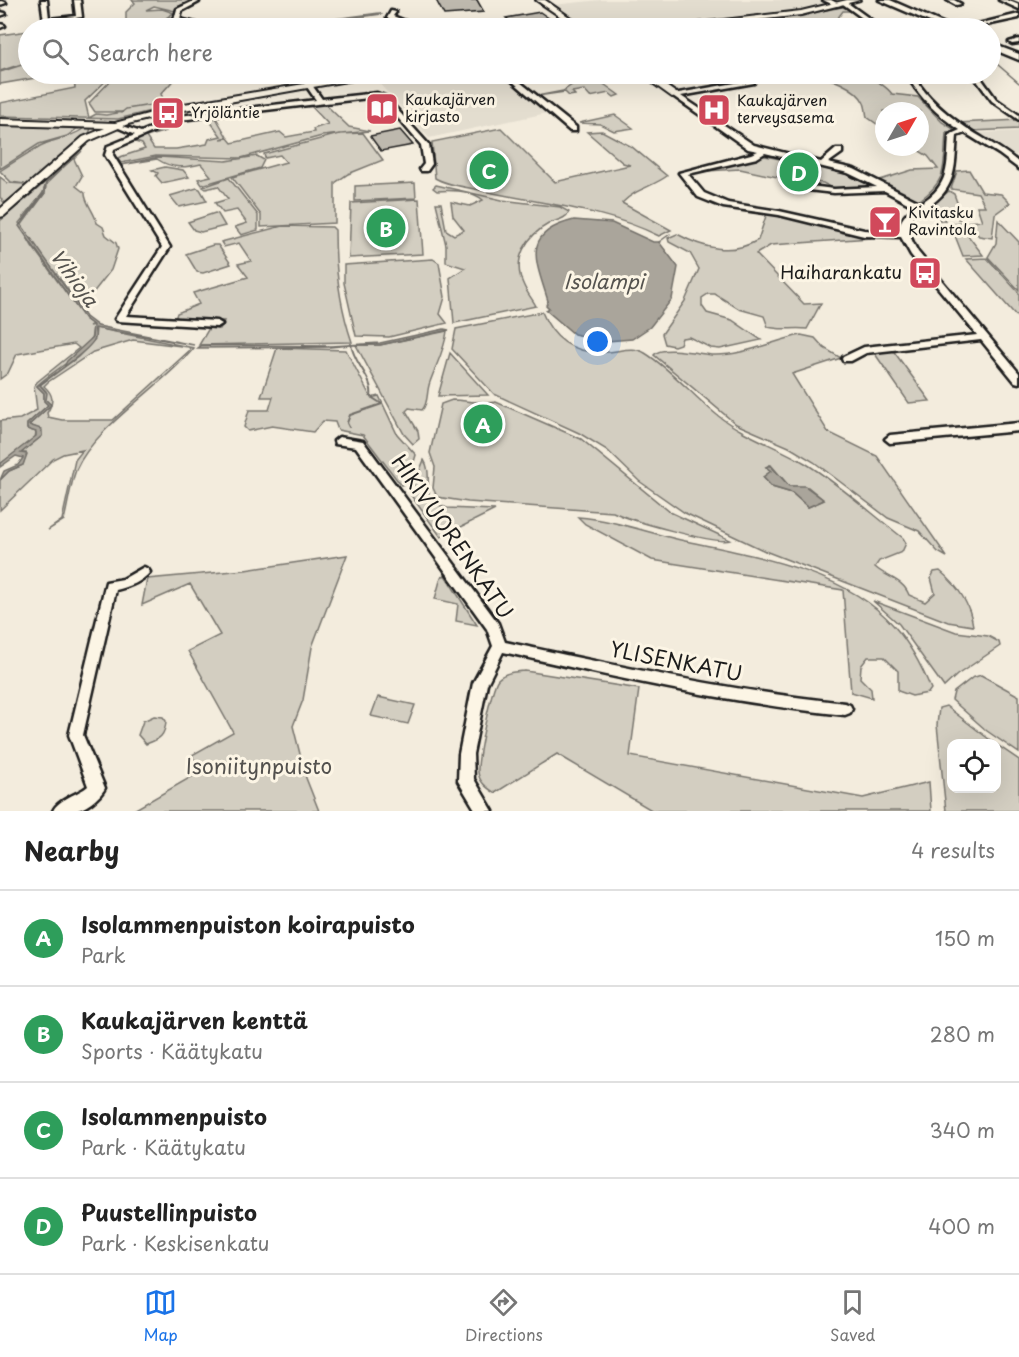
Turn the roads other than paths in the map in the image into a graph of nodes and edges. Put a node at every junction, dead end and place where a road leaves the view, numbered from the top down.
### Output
1 (44, 0) edge
2 (77, 0) edge
3 (540, 0) edge
4 (826, 0) edge
5 (856, 0) edge
6 (884, 0) edge
7 (893, 0) edge
8 (950, 0) edge
9 (1002, 0) edge
10 (196, 2) dead end
11 (958, 3) dead end
12 (841, 4) junction
13 (1019, 6) edge
14 (393, 12) dead end
15 (1019, 16) edge
16 (45, 18) edge
17 (70, 18) edge
18 (177, 18) edge
19 (392, 18) edge
20 (566, 18) edge
21 (759, 18) edge
22 (863, 18) edge
23 (926, 18) edge
24 (935, 18) edge
25 (1001, 20) edge
26 (1001, 50) edge
27 (1019, 57) edge
28 (317, 84) edge
29 (318, 84) edge
30 (519, 84) edge
31 (659, 84) edge
32 (740, 84) edge
33 (916, 84) edge
34 (982, 84) edge
35 (311, 85) junction
36 (675, 95) junction
37 (320, 101) junction
38 (1019, 118) edge
39 (0, 122) edge
40 (115, 126) junction
41 (573, 129) dead end
42 (965, 131) junction
43 (140, 134) junction
44 (763, 151) junction
45 (839, 151) dead end
46 (824, 164) junction
47 (1019, 167) edge
48 (424, 169) dead end
49 (802, 187) dead end
50 (887, 189) junction
51 (920, 206) junction
52 (0, 214) edge
53 (903, 235) junction
54 (217, 324) dead end
55 (984, 338) junction
56 (847, 359) dead end
57 (1019, 380) edge
58 (1019, 426) edge
59 (890, 439) dead end
60 (339, 441) dead end
61 (144, 572) dead end
62 (500, 646) junction
63 (845, 709) dead end
64 (61, 811) edge
65 (485, 811) edge

1 - 16 street
2 - 17 street
3 - 20 main road
4 - 12 street
5 - 12 main road
6 - 23 main road
7 - 24 main road
8 - 11 street
9 - 13 street
10 - 18 street
12 - 21 main road
12 - 22 street
14 - 19 street
15 - 25 street
26 - 27 main road
28 - 35 main road
29 - 35 main road
30 - 41 street
31 - 36 main road
32 - 36 street
33 - 42 street
34 - 38 street
35 - 37 street
35 - 40 main road
36 - 44 street
37 - 43 street
37 - 48 street
39 - 40 main road
40 - 43 street
40 - 52 main road
42 - 47 street
42 - 51 street
43 - 54 street
44 - 46 street
44 - 53 street
45 - 46 street
46 - 50 street
49 - 50 street
50 - 51 street
51 - 53 street
53 - 55 street
55 - 56 street
55 - 57 street
58 - 59 street
60 - 62 street, HIKIVUORENKATU
61 - 64 street
62 - 63 street, YLISENKATU
62 - 65 street, HIKIVUORENKATU

